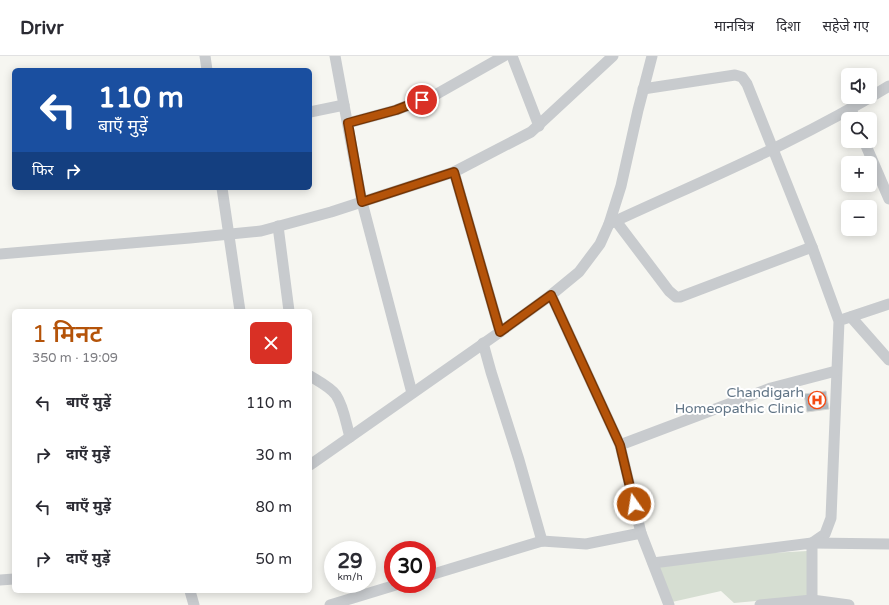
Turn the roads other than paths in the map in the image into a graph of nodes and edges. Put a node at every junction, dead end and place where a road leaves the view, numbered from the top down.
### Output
1 (205, 56) edge
2 (334, 56) edge
3 (504, 56) edge
4 (512, 56) edge
5 (612, 56) edge
6 (652, 56) edge
7 (207, 68) edge
8 (889, 86) edge
9 (643, 89) junction
10 (344, 105) junction
11 (312, 112) edge
12 (856, 112) edge
13 (841, 119) edge
14 (348, 123) junction
15 (539, 126) junction
16 (867, 148) edge
17 (772, 150) junction
18 (454, 172) junction
19 (222, 190) edge
20 (889, 199) edge
21 (362, 202) junction
22 (613, 222) junction
23 (278, 226) junction
24 (228, 234) junction
25 (812, 247) junction
26 (0, 254) edge
27 (551, 295) junction
28 (889, 304) edge
29 (240, 309) edge
30 (289, 309) edge
31 (851, 317) junction
32 (839, 322) junction
33 (500, 332) junction
34 (483, 343) junction
35 (889, 360) edge
36 (836, 371) junction
37 (312, 377) edge
38 (412, 393) junction
39 (350, 437) junction
40 (620, 445) junction
41 (312, 464) edge
42 (642, 533) junction
43 (542, 541) junction
44 (812, 543) junction
45 (889, 544) edge
46 (653, 563) junction
47 (436, 573) edge
48 (12, 579) edge
49 (0, 580) edge
50 (384, 589) edge
51 (191, 593) edge
52 (812, 600) junction
53 (194, 605) edge
54 (330, 605) edge
55 (669, 605) edge
56 (760, 605) edge
57 (849, 605) edge

1 - 7 street
2 - 10 street
3 - 14 street
4 - 15 street
5 - 15 street
6 - 9 street
8 - 12 street
9 - 17 street
9 - 22 street
10 - 11 street
10 - 14 street
13 - 17 street
14 - 21 street
15 - 18 street
16 - 20 street
17 - 22 street
17 - 25 street
18 - 21 street
18 - 33 street
19 - 24 street
21 - 23 street
21 - 38 street
22 - 25 street
22 - 27 street
23 - 24 street
23 - 30 street
24 - 26 street
24 - 29 street
25 - 32 street
27 - 33 street
27 - 40 street
28 - 31 street
31 - 32 street
31 - 35 street
32 - 36 street
33 - 34 street
34 - 38 street
34 - 43 street
36 - 40 street
36 - 44 street
37 - 39 street
38 - 39 street
39 - 41 street
40 - 42 street
42 - 43 street
42 - 46 street
43 - 47 street
44 - 45 street
44 - 46 street
44 - 52 street
46 - 55 street
48 - 49 street
50 - 54 street
51 - 53 street
52 - 56 street
52 - 57 street

